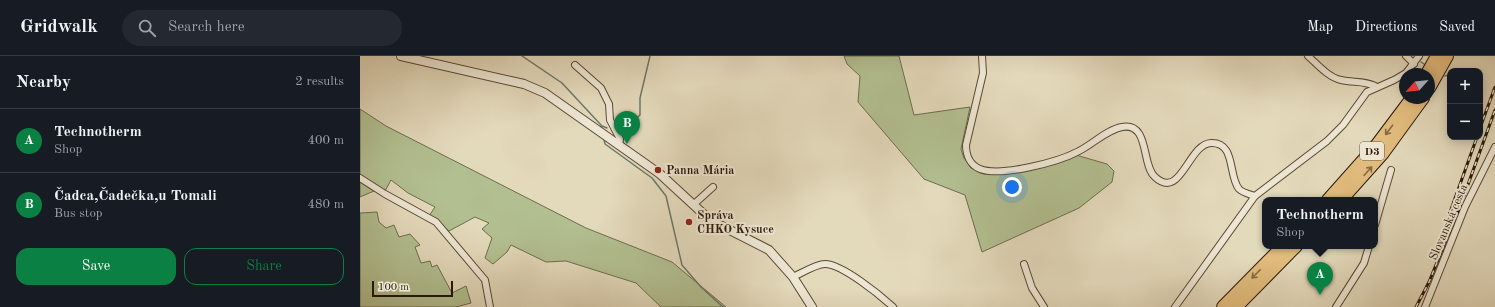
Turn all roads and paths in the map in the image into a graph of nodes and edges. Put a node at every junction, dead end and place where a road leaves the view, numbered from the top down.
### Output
1 (401, 56) edge
2 (982, 56) edge
3 (1308, 56) edge
4 (1406, 56) edge
5 (1419, 56) edge
6 (1437, 56) edge
7 (1448, 56) edge
8 (1414, 64) junction
9 (575, 65) dead end
10 (1430, 68) edge
11 (1435, 78) edge
12 (1377, 87) junction
13 (1408, 104) edge
14 (1419, 104) edge
15 (619, 145) junction
16 (1495, 147) edge
17 (1392, 170) dead end
18 (360, 178) edge
19 (713, 187) dead end
20 (1255, 196) junction
21 (1331, 197) edge
22 (1344, 197) edge
23 (692, 205) junction
24 (1378, 215) edge
25 (1280, 249) edge
26 (1293, 249) edge
27 (1368, 249) edge
28 (1024, 264) dead end
29 (794, 277) junction
30 (490, 307) edge
31 (812, 307) edge
32 (893, 307) edge
33 (1044, 307) edge
34 (1175, 307) edge
35 (1223, 307) edge
36 (1236, 307) edge
37 (1336, 307) edge
38 (1425, 307) edge

1 - 15 street
2 - 20 street
3 - 12 street
4 - 8 street
5 - 8 street
6 - 10 highway
7 - 11 highway
8 - 12 street
9 - 15 street
12 - 20 street
13 -> 21 highway, D3
22 -> 14 highway, D3
15 - 23 street
16 - 38 street, Slovanská cesta
17 - 24 street
18 - 30 street
19 - 23 street
20 - 34 street
23 - 29 street
25 -> 35 highway
26 - 36 highway
27 - 37 street
28 - 33 street
29 - 31 street
29 - 32 street

